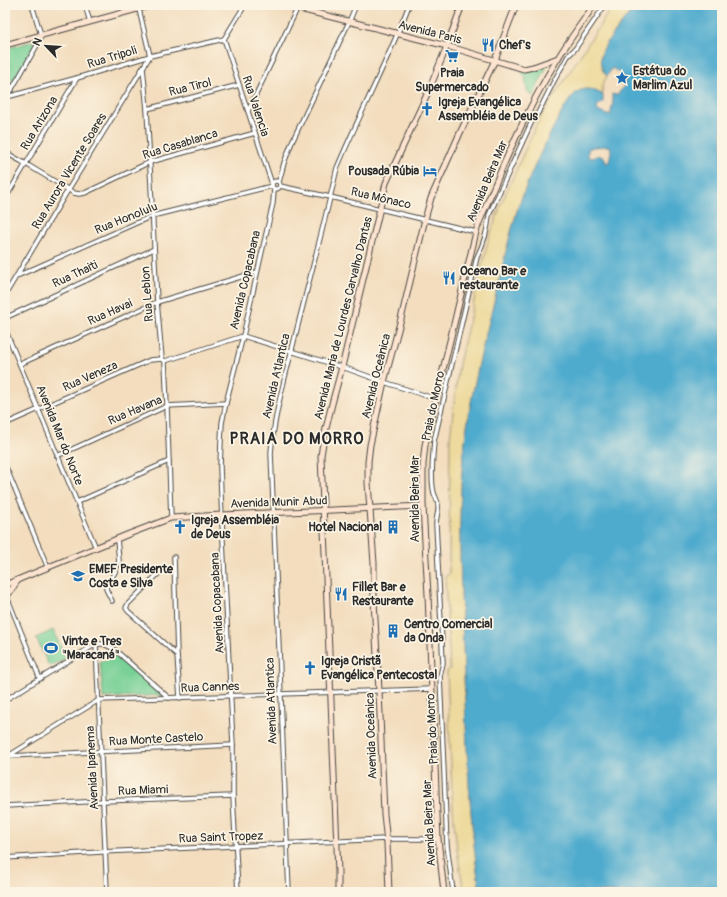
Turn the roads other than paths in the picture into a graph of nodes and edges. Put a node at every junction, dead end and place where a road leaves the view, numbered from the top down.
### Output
1 (32, 5) edge
2 (85, 5) edge
3 (152, 5) edge
4 (244, 5) edge
5 (284, 5) edge
6 (356, 5) edge
7 (409, 5) edge
8 (462, 5) edge
9 (516, 5) edge
10 (594, 5) edge
11 (605, 5) edge
12 (139, 7) edge
13 (299, 7) edge
14 (90, 22) junction
15 (349, 22) junction
16 (398, 34) junction
17 (41, 35) junction
18 (224, 39) junction
19 (5, 45) edge
20 (447, 46) junction
21 (150, 56) junction
22 (558, 57) junction
23 (495, 60) junction
24 (143, 68) junction
25 (5, 75) edge
26 (77, 78) junction
27 (239, 86) junction
28 (12, 90) junction
29 (6, 99) edge
30 (147, 109) junction
31 (248, 111) junction
32 (255, 133) junction
33 (5, 152) edge
34 (150, 162) junction
35 (26, 164) junction
36 (276, 185) junction
37 (68, 190) junction
38 (330, 197) junction
39 (5, 199) edge
40 (380, 208) junction
41 (152, 216) junction
42 (425, 219) junction
43 (476, 232) junction
44 (154, 249) junction
45 (257, 272) junction
46 (16, 277) junction
47 (5, 296) edge
48 (157, 302) junction
49 (5, 318) edge
50 (5, 329) edge
51 (243, 336) junction
52 (292, 352) junction
53 (164, 360) junction
54 (20, 364) junction
55 (342, 367) junction
56 (384, 382) junction
57 (436, 399) junction
58 (226, 403) junction
59 (167, 406) junction
60 (38, 409) junction
61 (5, 424) edge
62 (57, 456) junction
63 (169, 461) junction
64 (5, 465) edge
65 (77, 502) junction
66 (423, 506) junction
67 (370, 508) junction
68 (324, 510) junction
69 (274, 512) junction
70 (222, 514) junction
71 (171, 518) junction
72 (117, 539) junction
73 (96, 548) junction
74 (174, 557) dead end
75 (48, 568) junction
76 (174, 568) junction
77 (19, 580) junction
78 (5, 585) edge
79 (6, 596) edge
80 (112, 601) dead end
81 (96, 644) junction
82 (177, 655) junction
83 (40, 679) junction
84 (432, 689) junction
85 (379, 691) junction
86 (331, 692) junction
87 (281, 694) junction
88 (231, 696) junction
89 (169, 698) junction
90 (180, 698) junction
91 (5, 700) edge
92 (99, 700) junction
93 (233, 745) junction
94 (101, 751) junction
95 (7, 757) edge
96 (233, 796) junction
97 (103, 801) junction
98 (5, 806) edge
99 (386, 839) junction
100 (438, 839) junction
101 (337, 842) junction
102 (287, 844) junction
103 (236, 846) junction
104 (106, 852) junction
105 (5, 858) edge
106 (107, 892) edge
107 (238, 892) edge
108 (289, 892) edge
109 (338, 892) edge
110 (389, 892) edge
111 (444, 892) edge
112 (453, 892) edge

1 - 17 street
2 - 14 street
3 - 12 street
4 - 18 street
5 - 13 street, Avenida Paris
6 - 15 street, Avenida Copacabana
7 - 16 street, Avenida Atlantica
8 - 20 street, Avenida Maria de Lourdes Carvalho Dantas
9 - 23 street, Avenida Oceânica
10 - 22 street
11 - 112 street, Praia do Morro
12 - 14 street
12 - 21 street
13 - 15 street, Avenida Paris
13 - 31 street
14 - 17 street
15 - 16 street, Avenida Paris
15 - 36 street, Avenida Copacabana
16 - 20 street, Avenida Paris
16 - 38 street, Avenida Atlantica
17 - 19 street
17 - 28 street
18 - 21 street, Rua Tripoli
18 - 27 street, Rua Valencia
20 - 23 street, Avenida Paris
20 - 40 street, Avenida Maria de Lourdes Carvalho Dantas
21 - 24 street, Rua Aurora Vicente Soares
21 - 26 street, Rua Tripoli
22 - 23 street, Avenida Paris
22 - 43 street, Avenida Beira Mar
23 - 42 street, Avenida Oceânica
24 - 30 street, Rua Leblon
24 - 37 street, Rua Aurora Vicente Soares
25 - 28 street
26 - 29 street, Rua Tripoli
26 - 35 street, Rua Arizona
27 - 30 street, Rua Tirol
27 - 31 street, Rua Valencia
28 - 29 street
30 - 34 street, Rua Leblon
31 - 32 street, Rua Valencia
32 - 34 street, Rua Casablanca
32 - 36 street, Rua Valencia
33 - 35 street
34 - 37 street, Rua Casablanca
34 - 41 street, Rua Leblon
35 - 37 street
35 - 39 street, Rua Arizona
36 - 38 street, Rua Mônaco
36 - 41 street, Rua Honolulu
36 - 45 street, Avenida Copacabana
37 - 46 street, Rua Aurora Vicente Soares
38 - 40 street, Rua Mônaco
38 - 52 street, Avenida Atlantica
40 - 42 street, Rua Mônaco
40 - 55 street, Avenida Maria de Lourdes Carvalho Dantas
41 - 44 street, Rua Leblon
41 - 46 street, Rua Honolulu
42 - 43 street, Rua Mônaco
42 - 56 street, Avenida Oceânica
43 - 57 street, Avenida Beira Mar
44 - 48 street, Rua Leblon
44 - 49 street, Rua Thaiti
45 - 48 street, Rua Havai
45 - 51 street, Avenida Copacabana
46 - 47 street, Rua Aurora Vicente Soares
48 - 53 street, Rua Leblon
48 - 54 street, Rua Havai
50 - 54 street, Avenida Mar do Norte
51 - 52 street
51 - 53 street, Rua Veneza
51 - 58 street, Avenida Copacabana
52 - 55 street
52 - 69 street, Avenida Atlantica
53 - 59 street, Rua Leblon
53 - 60 street, Rua Veneza
54 - 60 street, Avenida Mar do Norte
55 - 56 street
55 - 68 street, Avenida Maria de Lourdes Carvalho Dantas
56 - 57 street
56 - 67 street, Avenida Oceânica
57 - 66 street, Avenida Beira Mar
58 - 59 street, Rua Havana
58 - 70 street, Avenida Copacabana
59 - 62 street, Rua Havana
59 - 63 street, Rua Leblon
60 - 61 street, Rua Veneza
60 - 62 street, Avenida Mar do Norte
62 - 65 street, Avenida Mar do Norte
63 - 65 street
63 - 71 street, Rua Leblon
64 - 75 street
65 - 73 street, Avenida Mar do Norte
66 - 67 street, Avenida Munir Abud
66 - 84 street, Avenida Beira Mar
67 - 68 street, Avenida Munir Abud
67 - 85 street, Avenida Oceânica
68 - 69 street, Avenida Munir Abud
68 - 86 street, Avenida Maria de Lourdes Carvalho Dantas
69 - 70 street, Avenida Munir Abud
69 - 87 street, Avenida Atlantica
70 - 71 street, Avenida Munir Abud
70 - 88 street, Avenida Copacabana
71 - 72 street, Avenida Munir Abud
72 - 73 street, Avenida Munir Abud
72 - 80 street
73 - 75 street, Avenida Munir Abud
74 - 76 street
75 - 77 street, Avenida Munir Abud
76 - 82 street
76 - 82 street
77 - 78 street, Avenida Munir Abud
77 - 79 street
79 - 83 street
81 - 83 street
81 - 89 street
81 - 92 street, Avenida Ipanema
82 - 90 street
83 - 91 street
84 - 85 street, Rua Cannes
84 - 100 street, Avenida Beira Mar
85 - 86 street, Rua Cannes
85 - 99 street, Avenida Oceânica
86 - 87 street, Rua Cannes
86 - 101 street, Avenida Maria de Lourdes Carvalho Dantas
87 - 88 street, Rua Cannes
87 - 102 street, Avenida Atlantica
88 - 90 street, Rua Cannes
88 - 93 street, Avenida Copacabana
89 - 90 street, Rua Cannes
89 - 92 street, Rua Cannes
92 - 94 street, Avenida Ipanema
92 - 95 street
93 - 94 street, Rua Monte Castelo
93 - 96 street, Avenida Copacabana
94 - 95 street, Rua Monte Castelo
94 - 97 street, Avenida Ipanema
96 - 97 street, Rua Miami
96 - 103 street, Avenida Copacabana
97 - 98 street, Rua Miami
97 - 104 street, Avenida Ipanema
99 - 100 street, Rua Saint Tropez
99 - 101 street, Rua Saint Tropez
99 - 110 street, Avenida Oceânica
100 - 111 street, Avenida Beira Mar
101 - 102 street, Rua Saint Tropez
101 - 109 street, Avenida Maria de Lourdes Carvalho Dantas
102 - 103 street, Rua Saint Tropez
102 - 108 street, Avenida Atlantica
103 - 104 street, Rua Saint Tropez
103 - 107 street, Avenida Copacabana
104 - 105 street, Rua Saint Tropez
104 - 106 street, Avenida Ipanema

